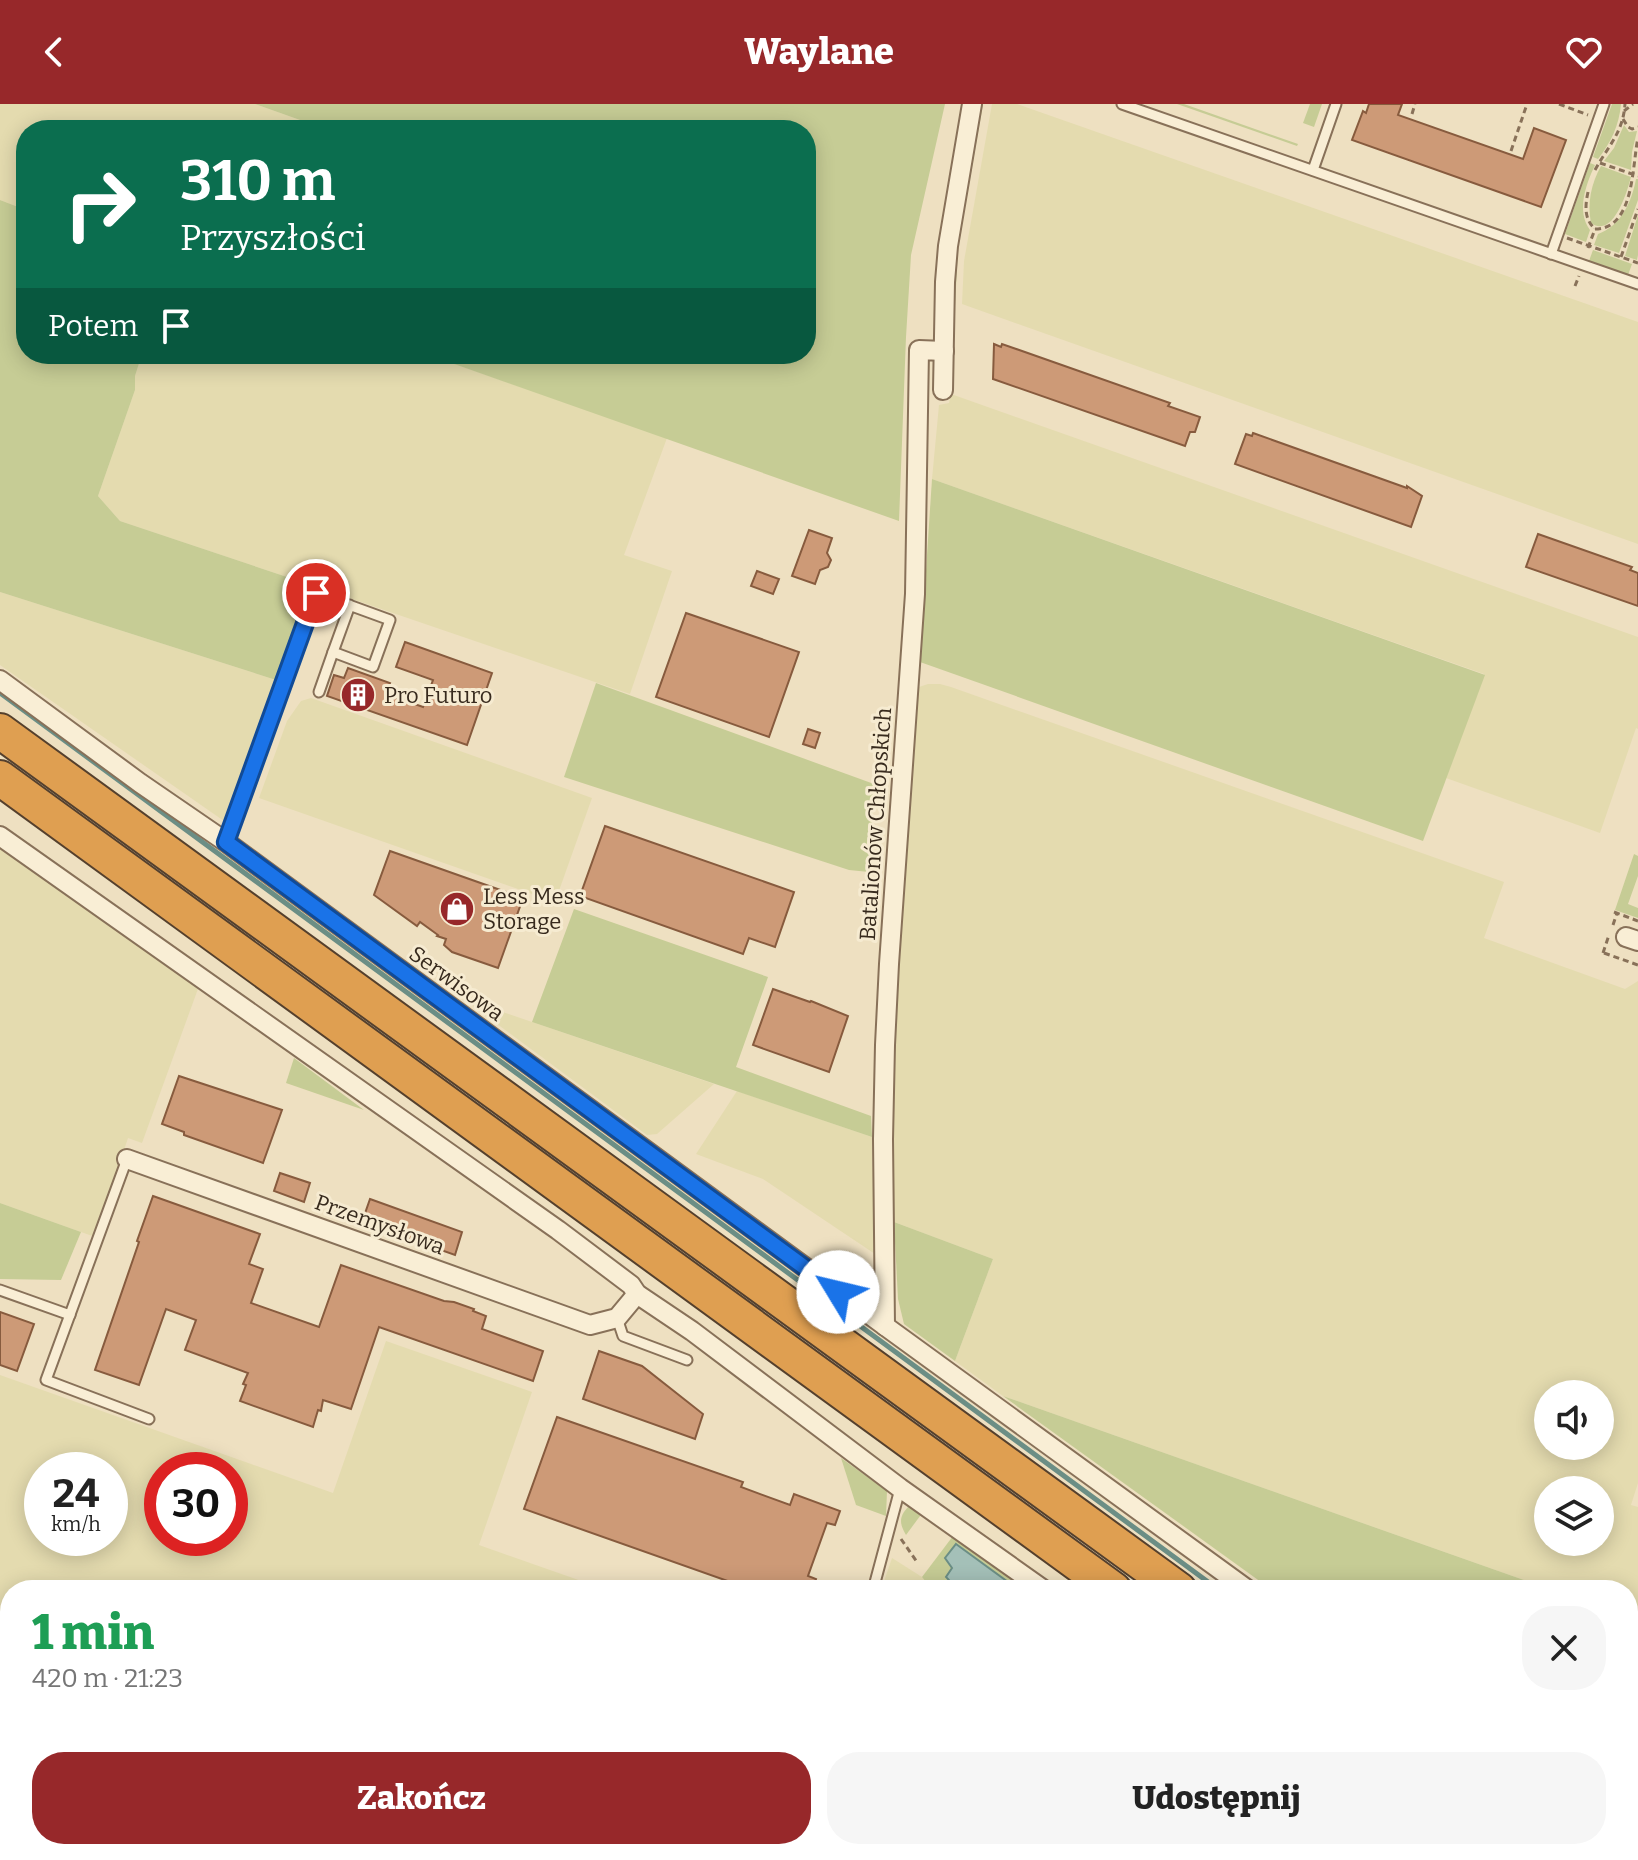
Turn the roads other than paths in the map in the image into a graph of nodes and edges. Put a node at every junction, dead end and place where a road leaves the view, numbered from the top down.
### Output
1 (972, 104) edge
2 (1122, 104) edge
3 (1336, 104) edge
4 (1604, 104) edge
5 (1137, 107) edge
6 (1313, 170) junction
7 (1551, 254) junction
8 (1638, 284) edge
9 (944, 351) junction
10 (943, 390) dead end
11 (350, 605) junction
12 (333, 652) junction
13 (0, 680) edge
14 (319, 692) dead end
15 (0, 731) edge
16 (0, 778) edge
17 (0, 836) edge
18 (226, 842) junction
19 (127, 1159) joint
20 (0, 1290) edge
21 (637, 1294) junction
22 (70, 1315) junction
23 (617, 1318) junction
24 (885, 1326) junction
25 (687, 1360) dead end
26 (149, 1419) dead end
27 (900, 1488) junction
28 (876, 1580) edge
29 (1030, 1580) edge
30 (1100, 1580) edge
31 (1165, 1580) edge
32 (1234, 1580) edge

1 - 9 street
2 - 5 lane
3 - 6 lane
4 - 7 lane
5 - 6 lane
6 - 7 lane
7 - 8 lane
9 - 10 street
9 - 24 street, Batalionów Chłopskich
11 - 12 lane
11 - 12 lane
11 - 18 lane
12 - 14 lane
13 - 18 street, Serwisowa
15 - 31 highway
16 - 30 highway
17 - 21 street
18 - 24 street, Serwisowa
19 - 22 lane
19 - 23 street, Przemysłowa
20 - 22 lane
21 - 23 street
21 - 27 street
22 - 26 lane
23 - 25 lane
24 - 32 street, Serwisowa
27 - 28 lane
27 - 29 street

